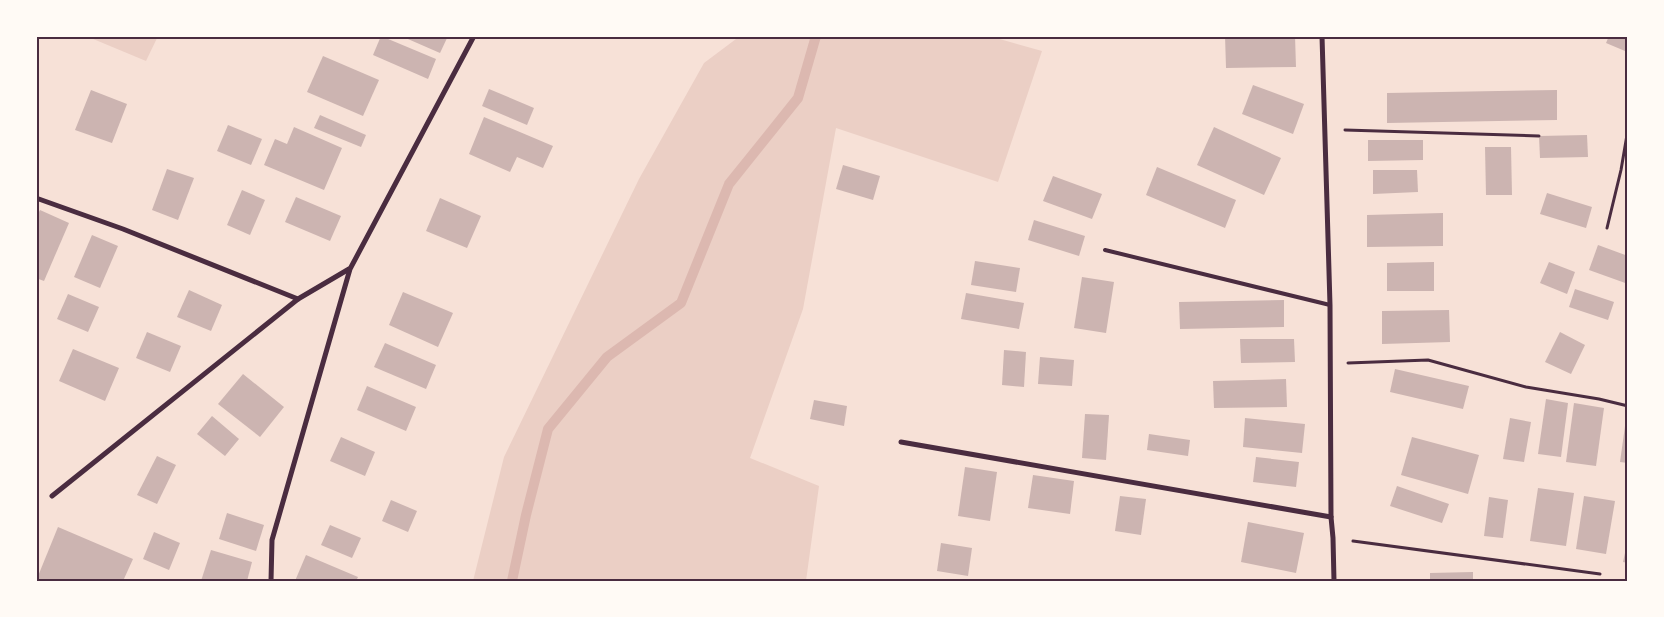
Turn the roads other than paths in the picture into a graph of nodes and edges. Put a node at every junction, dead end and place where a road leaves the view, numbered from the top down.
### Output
1 (474, 36) edge
2 (1322, 36) edge
3 (36, 198) edge
4 (1105, 250) dead end
5 (350, 269) junction
6 (298, 299) junction
7 (1330, 304) junction
8 (901, 442) dead end
9 (52, 496) dead end
10 (1331, 517) junction
11 (271, 581) edge
12 (1334, 581) edge

1 - 5 street
2 - 7 street
3 - 6 street
4 - 7 lane
5 - 6 street
5 - 11 street
6 - 9 street
7 - 10 street
8 - 10 street
10 - 12 street

